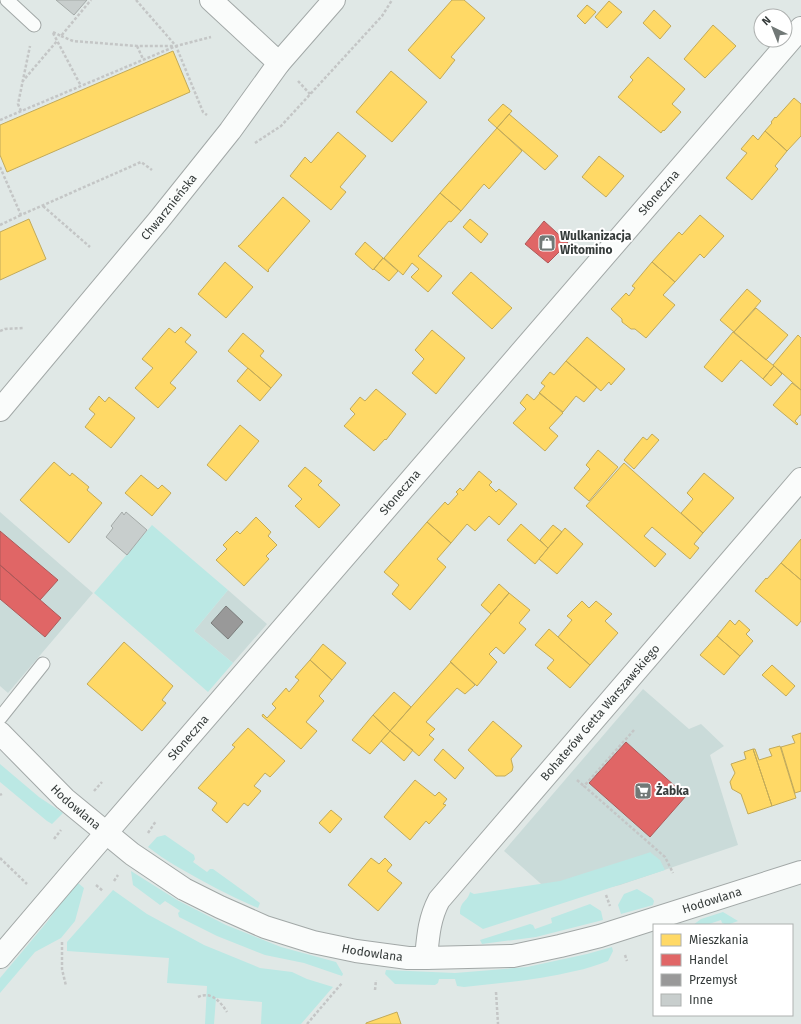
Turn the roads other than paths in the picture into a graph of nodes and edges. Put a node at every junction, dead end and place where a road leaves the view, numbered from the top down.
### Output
1 (7, 0) edge
2 (210, 0) edge
3 (334, 0) edge
4 (34, 25) road end
5 (801, 28) edge
6 (279, 63) junction
7 (0, 410) edge
8 (801, 479) edge
9 (43, 664) dead end
10 (0, 718) edge
11 (0, 733) edge
12 (107, 833) junction
13 (801, 872) edge
14 (0, 957) edge
15 (426, 958) junction

1 - 4 lane
2 - 6 street
3 - 6 street, Chwarznieńska
5 - 12 street, Słoneczna
6 - 7 street, Chwarznieńska
8 - 15 street, Bohaterów Getta Warszawskiego
9 - 10 lane
11 - 12 street, Hodowlana
12 - 14 street, Słoneczna
12 - 15 street, Hodowlana
13 - 15 street, Hodowlana

